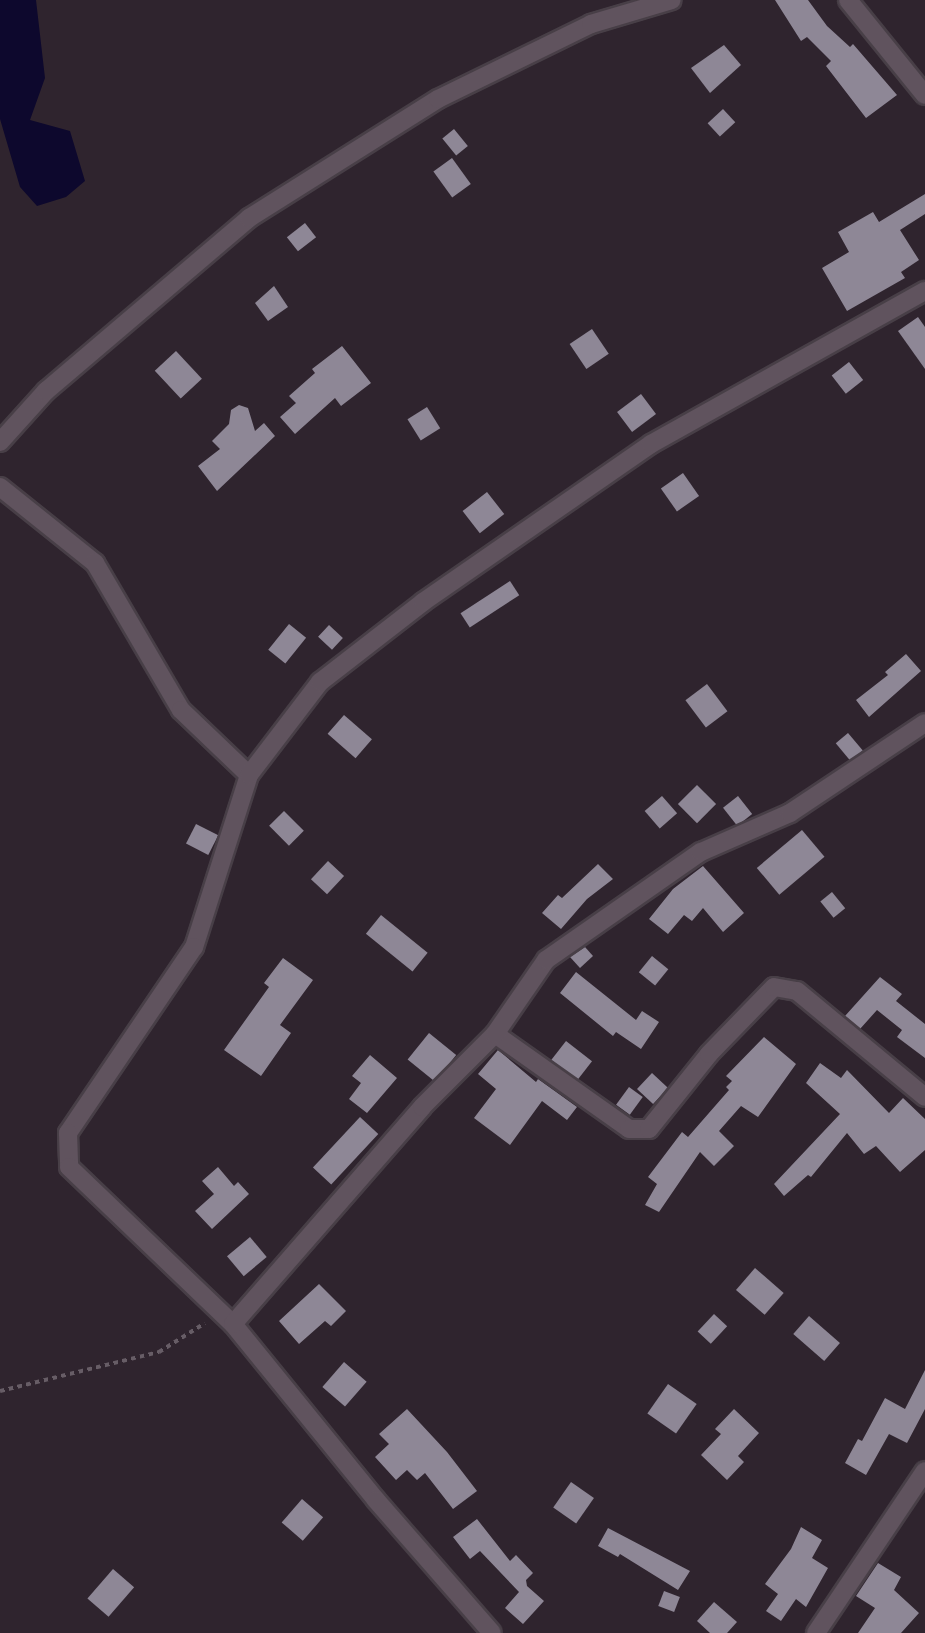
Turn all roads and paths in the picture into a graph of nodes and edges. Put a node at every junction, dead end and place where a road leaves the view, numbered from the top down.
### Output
1 (672, 0) edge
2 (848, 0) edge
3 (925, 95) edge
4 (925, 291) edge
5 (0, 442) edge
6 (0, 487) edge
7 (925, 723) edge
8 (249, 775) junction
9 (495, 1034) junction
10 (925, 1097) edge
11 (227, 1318) junction
12 (0, 1391) edge
13 (925, 1472) edge
14 (492, 1633) edge
15 (816, 1633) edge

1 - 5 street
2 - 3 street
4 - 8 street
6 - 8 street
7 - 9 street
8 - 11 street
9 - 10 street
9 - 11 street
11 - 12 path
11 - 14 street
13 - 15 street

